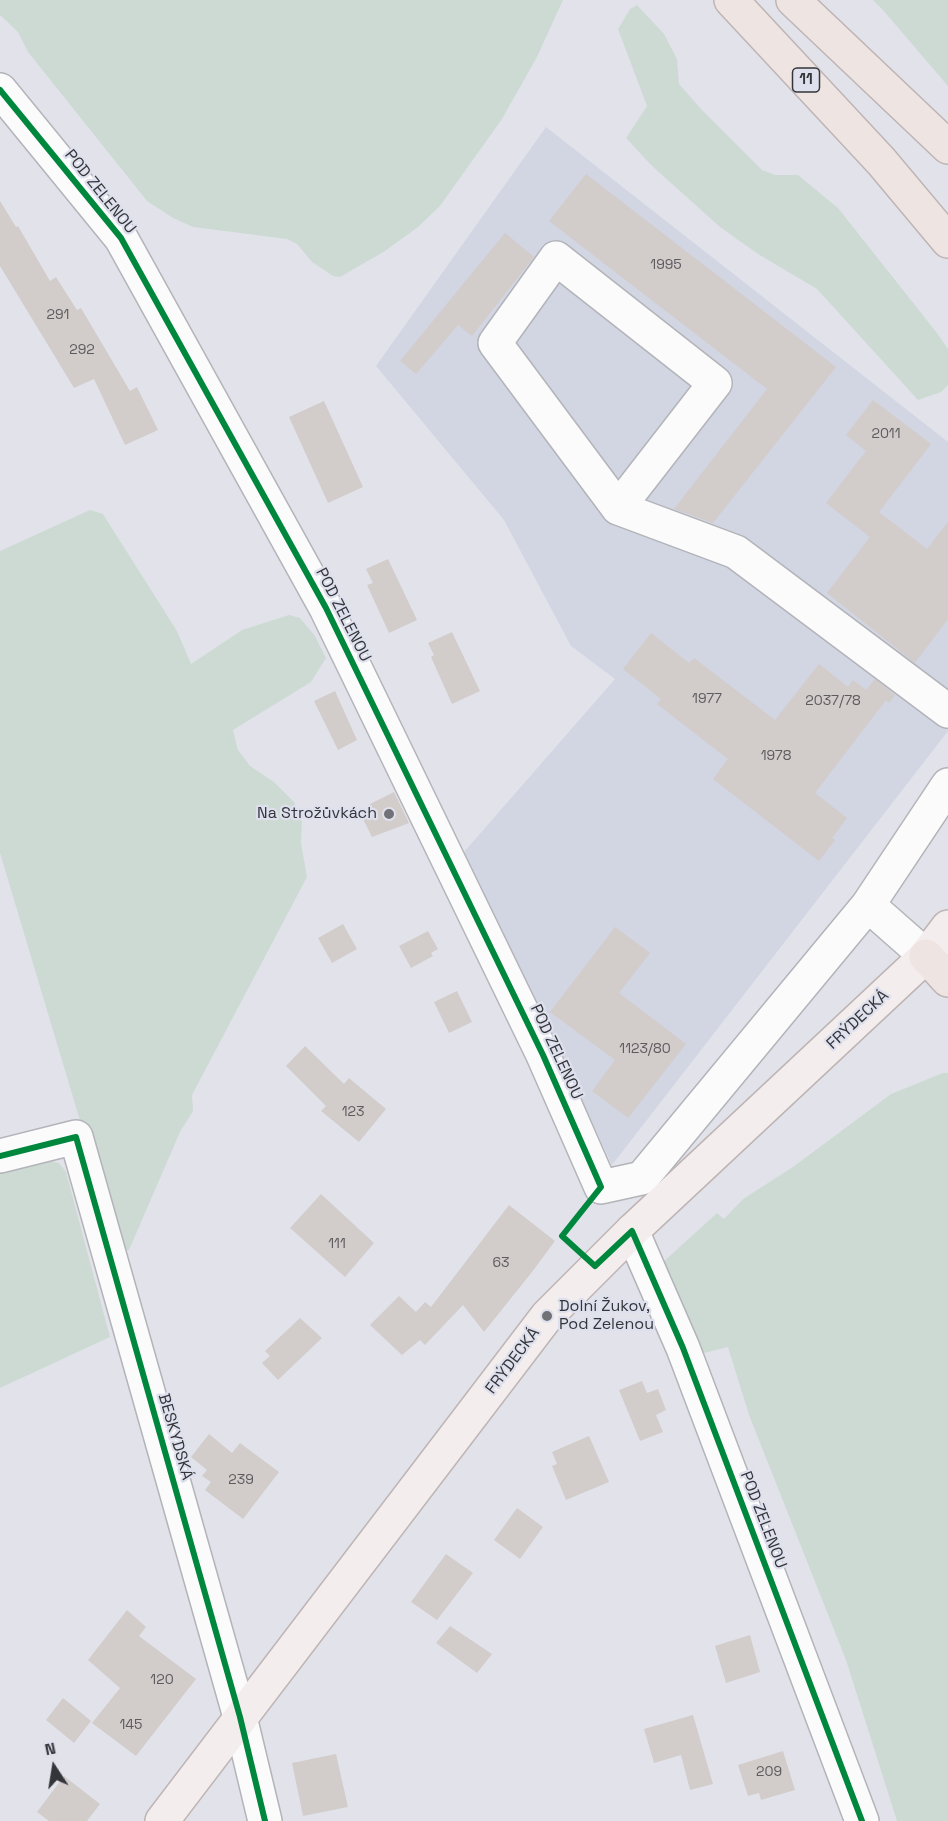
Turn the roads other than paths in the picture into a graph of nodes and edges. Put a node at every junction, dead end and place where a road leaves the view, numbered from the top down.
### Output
1 (731, 0) edge
2 (793, 0) edge
3 (817, 25) junction
4 (0, 90) edge
5 (948, 147) edge
6 (881, 161) junction
7 (948, 172) edge
8 (948, 241) edge
9 (948, 263) edge
10 (618, 508) junction
11 (948, 711) edge
12 (948, 785) edge
13 (868, 905) junction
14 (948, 927) edge
15 (926, 956) junction
16 (948, 980) edge
17 (0, 1156) edge
18 (632, 1232) junction
19 (240, 1717) junction
20 (162, 1821) edge
21 (265, 1821) edge
22 (862, 1821) edge

1 - 6 highway, 11
2 - 3 highway
3 - 5 highway
3 - 7 highway
4 - 13 street, POD ZELENOU
6 - 8 highway, 11
6 - 9 highway
10 - 10 street
10 - 11 street
12 - 13 street
13 - 15 street
14 - 15 main road, FRÝDECKÁ
15 - 16 highway
15 - 18 main road, FRÝDECKÁ
17 - 19 street, BESKYDSKÁ
18 - 19 main road, FRÝDECKÁ
18 - 22 street, POD ZELENOU
19 - 20 main road, FRÝDECKÁ
19 - 21 street, BESKYDSKÁ

